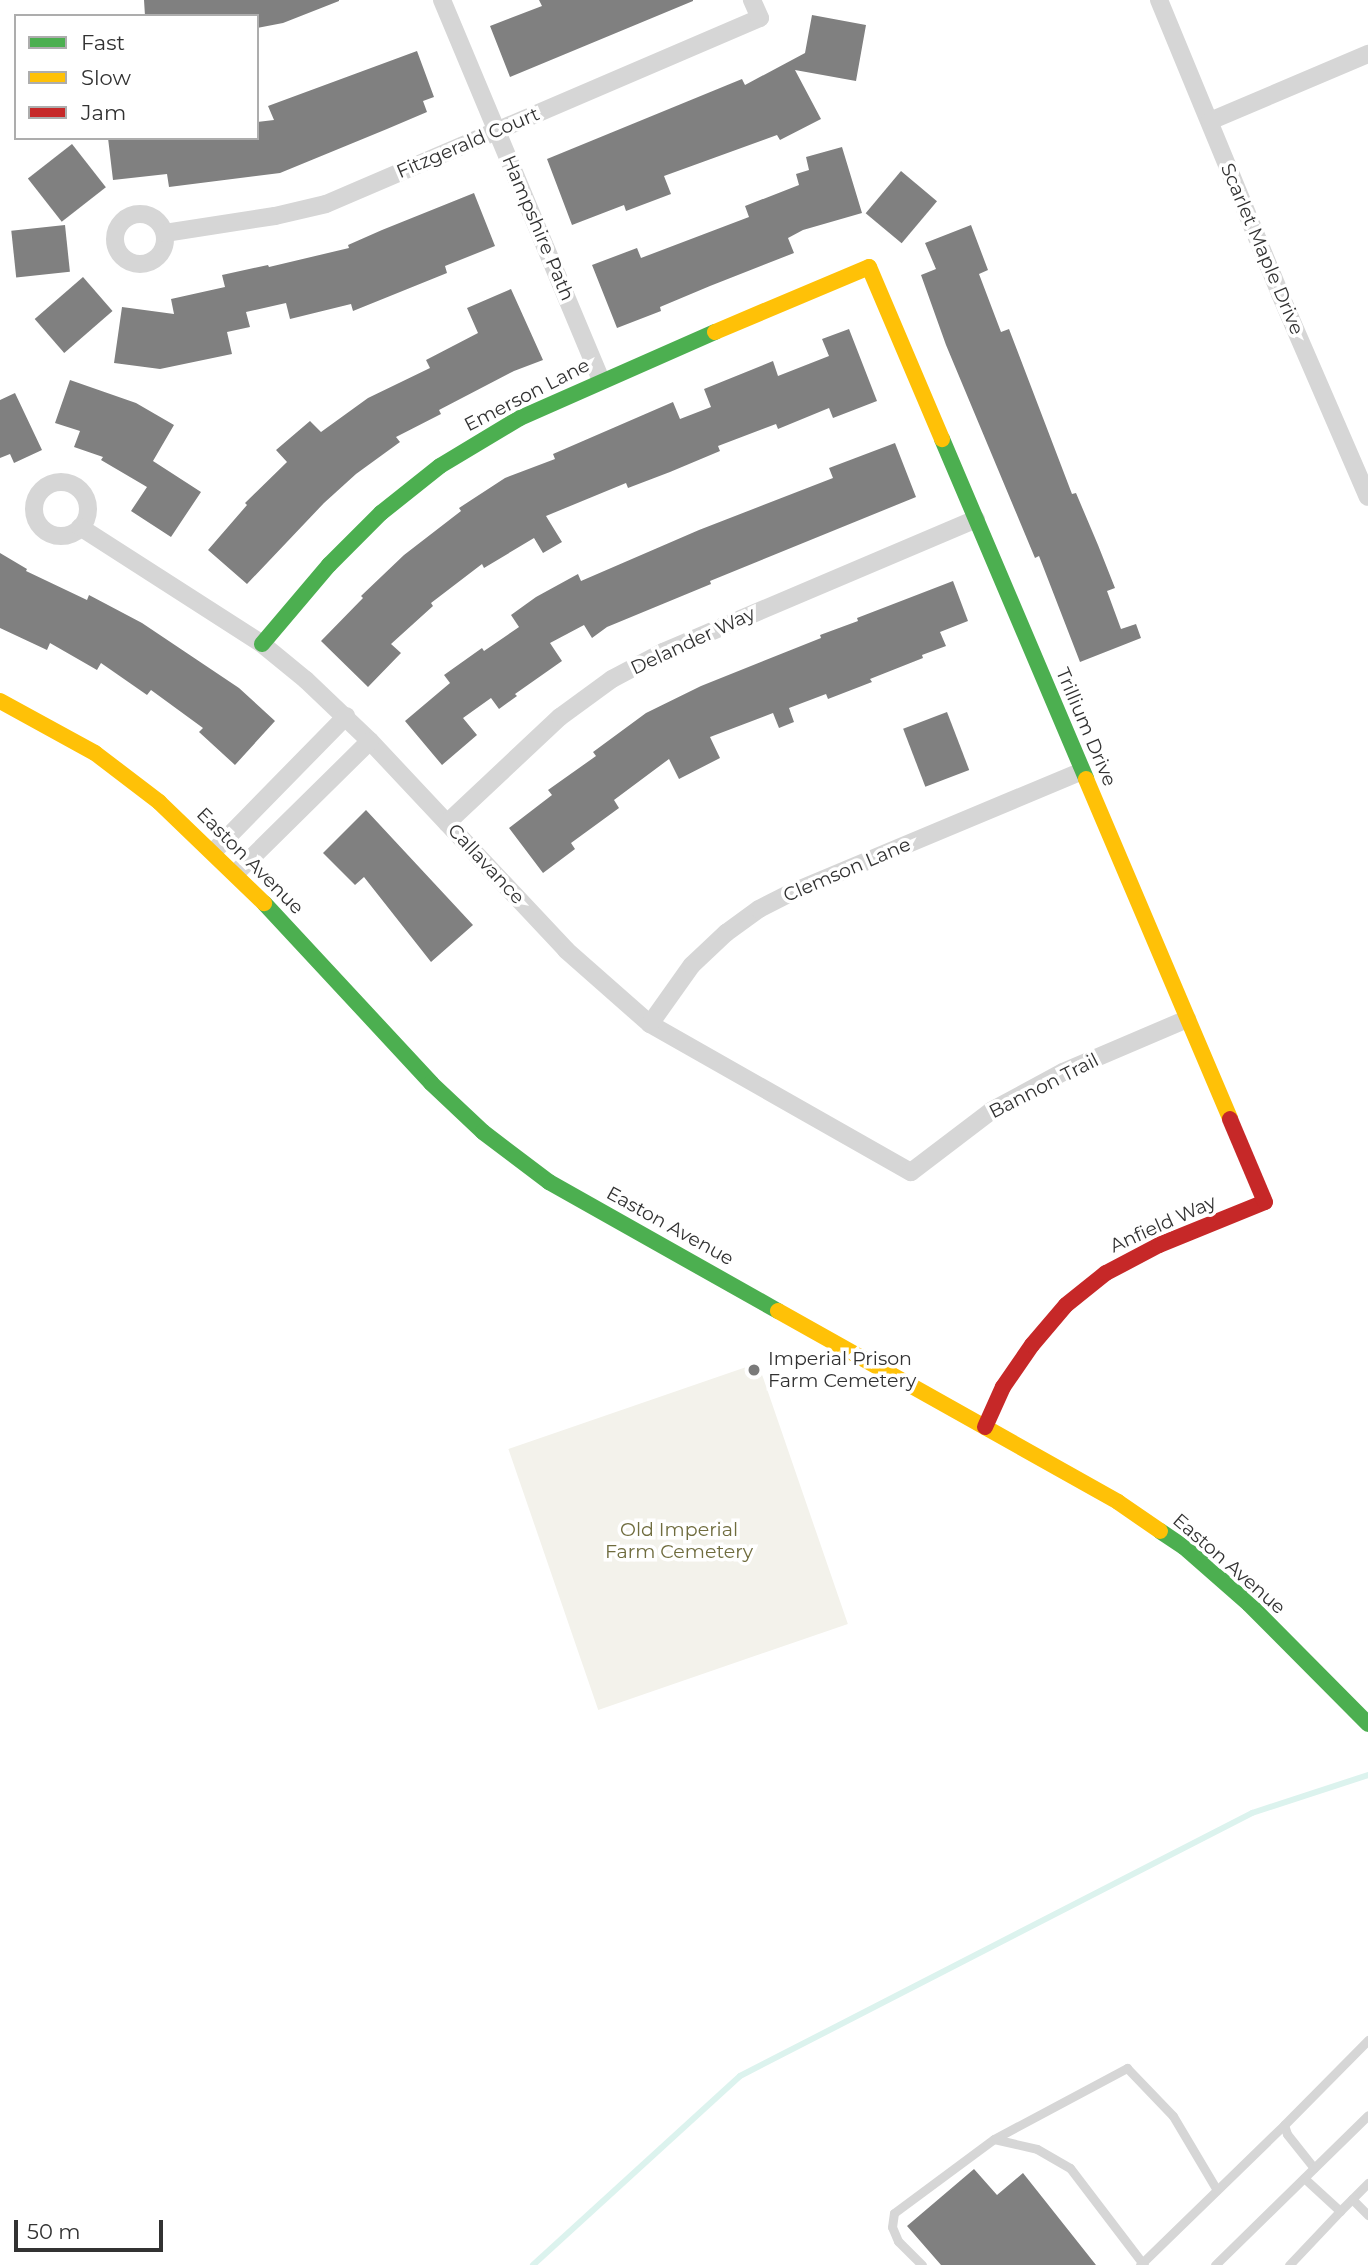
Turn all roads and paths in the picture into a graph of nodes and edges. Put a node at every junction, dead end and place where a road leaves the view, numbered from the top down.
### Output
1 (442, 0) edge
2 (752, 0) edge
3 (1159, 0) edge
4 (1368, 54) edge
5 (1210, 121) junction
6 (498, 131) junction
7 (165, 233) dead end
8 (869, 267) joint
9 (601, 380) junction
10 (1368, 497) edge
11 (976, 519) junction
12 (80, 527) dead end
13 (262, 644) junction
14 (0, 701) edge
15 (346, 716) junction
16 (370, 741) junction
17 (1082, 771) junction
18 (447, 822) junction
19 (214, 850) junction
20 (236, 873) junction
21 (1187, 1019) junction
22 (650, 1024) junction
23 (911, 1172) joint
24 (1265, 1202) joint
25 (985, 1427) junction
26 (1368, 1724) edge
27 (1368, 2040) edge
28 (1368, 2115) edge
29 (1284, 2125) junction
30 (993, 2139) junction
31 (1314, 2168) junction
32 (1304, 2178) junction
33 (1368, 2183) edge
34 (1217, 2190) junction
35 (1352, 2199) junction
36 (1340, 2210) junction
37 (1368, 2215) edge
38 (1142, 2264) edge
39 (922, 2265) edge
40 (1215, 2265) edge
41 (1289, 2265) edge

1 - 6 street, Hampshire Path
2 - 6 street, Fitzgerald Court
3 - 5 street, Scarlet Maple Drive
4 - 5 street
5 - 10 street, Scarlet Maple Drive
6 - 7 street, Fitzgerald Court
6 - 9 street, Hampshire Path
8 - 9 street, Emerson Lane
8 - 11 street, Trillium Drive
9 - 13 street, Emerson Lane
11 - 17 street, Trillium Drive
11 - 18 street, Delander Way
12 - 13 street, Callavance
13 - 15 street, Callavance
14 - 19 street, Easton Avenue
15 - 16 street, Callavance
15 - 19 street
16 - 18 street, Callavance
16 - 20 street
17 - 21 street, Trillium Drive
17 - 22 street, Clemson Lane
18 - 22 street, Callavance
19 - 20 street, Easton Avenue
20 - 25 street, Easton Avenue
21 - 23 street, Bannon Trail
21 - 24 street, Trillium Drive
22 - 23 street, Callavance
24 - 25 street, Anfield Way
25 - 26 street, Easton Avenue
27 - 29 lane
28 - 31 lane
29 - 31 lane
29 - 34 lane
30 - 34 lane
30 - 38 lane
30 - 39 lane
31 - 32 lane
32 - 36 lane
32 - 40 lane
33 - 35 lane
34 - 38 lane
35 - 36 lane
35 - 37 lane
36 - 41 lane

